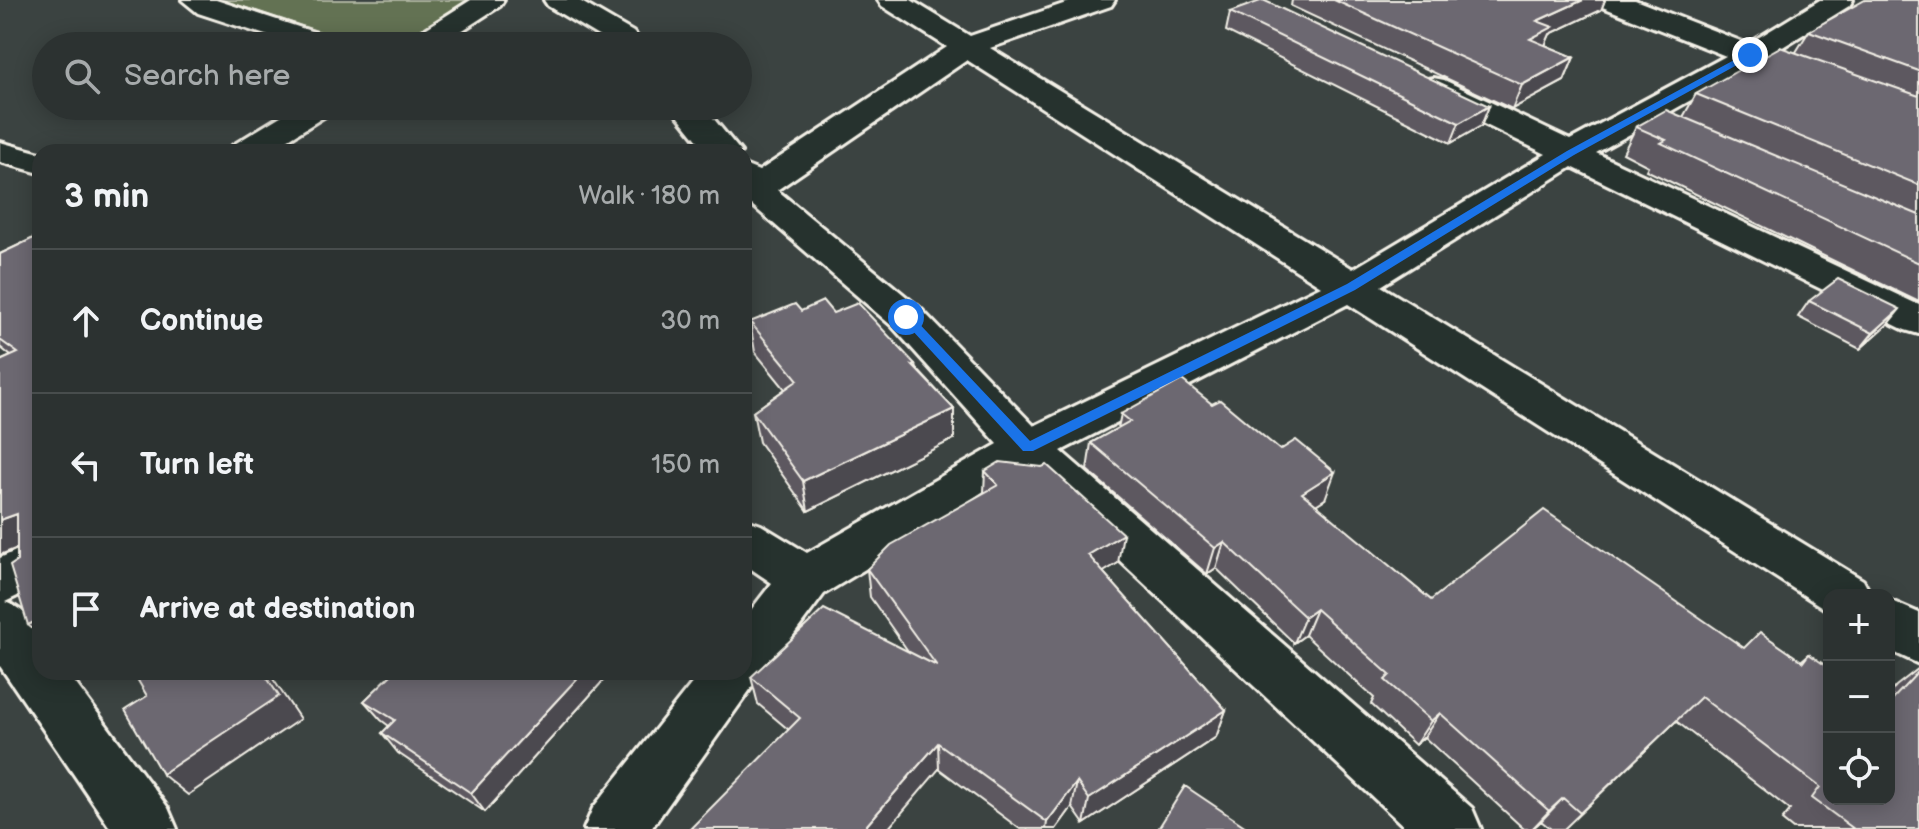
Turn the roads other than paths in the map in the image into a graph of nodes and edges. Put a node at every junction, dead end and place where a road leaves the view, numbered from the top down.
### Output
1 (196, 0) edge
2 (490, 0) edge
3 (558, 0) edge
4 (892, 0) edge
5 (1101, 0) edge
6 (1610, 0) edge
7 (1839, 0) edge
8 (285, 32) edge
9 (440, 32) edge
10 (613, 32) edge
11 (966, 47) junction
12 (1750, 55) junction
13 (1792, 71) edge
14 (1404, 73) edge
15 (1638, 116) junction
16 (296, 120) edge
17 (698, 120) edge
18 (1681, 135) edge
19 (258, 144) edge
20 (717, 144) edge
21 (0, 152) edge
22 (1571, 153) junction
23 (32, 161) edge
24 (752, 184) edge
25 (752, 190) edge
26 (1351, 287) junction
27 (1919, 321) edge
28 (1028, 448) junction
29 (752, 544) edge
30 (32, 565) edge
31 (806, 579) junction
32 (0, 583) edge
33 (1835, 589) edge
34 (0, 623) edge
35 (1895, 626) edge
36 (1919, 641) edge
37 (752, 649) edge
38 (32, 668) edge
39 (41, 680) edge
40 (728, 680) edge
41 (1443, 826) edge
42 (147, 829) edge
43 (614, 829) edge

1 - 8 street
2 - 9 street
3 - 10 street
4 - 11 street
5 - 11 street
6 - 12 street
7 - 12 street
11 - 24 street
11 - 26 street
12 - 13 street
12 - 15 street
14 - 22 street
15 - 18 street
15 - 22 street
16 - 19 street
17 - 20 street
21 - 23 street
22 - 26 street
22 - 27 street
25 - 28 street
26 - 28 street
26 - 33 street
28 - 31 street
28 - 41 street
29 - 31 street
30 - 32 street
31 - 37 street
34 - 38 street
35 - 36 street
39 - 42 street
40 - 43 street

